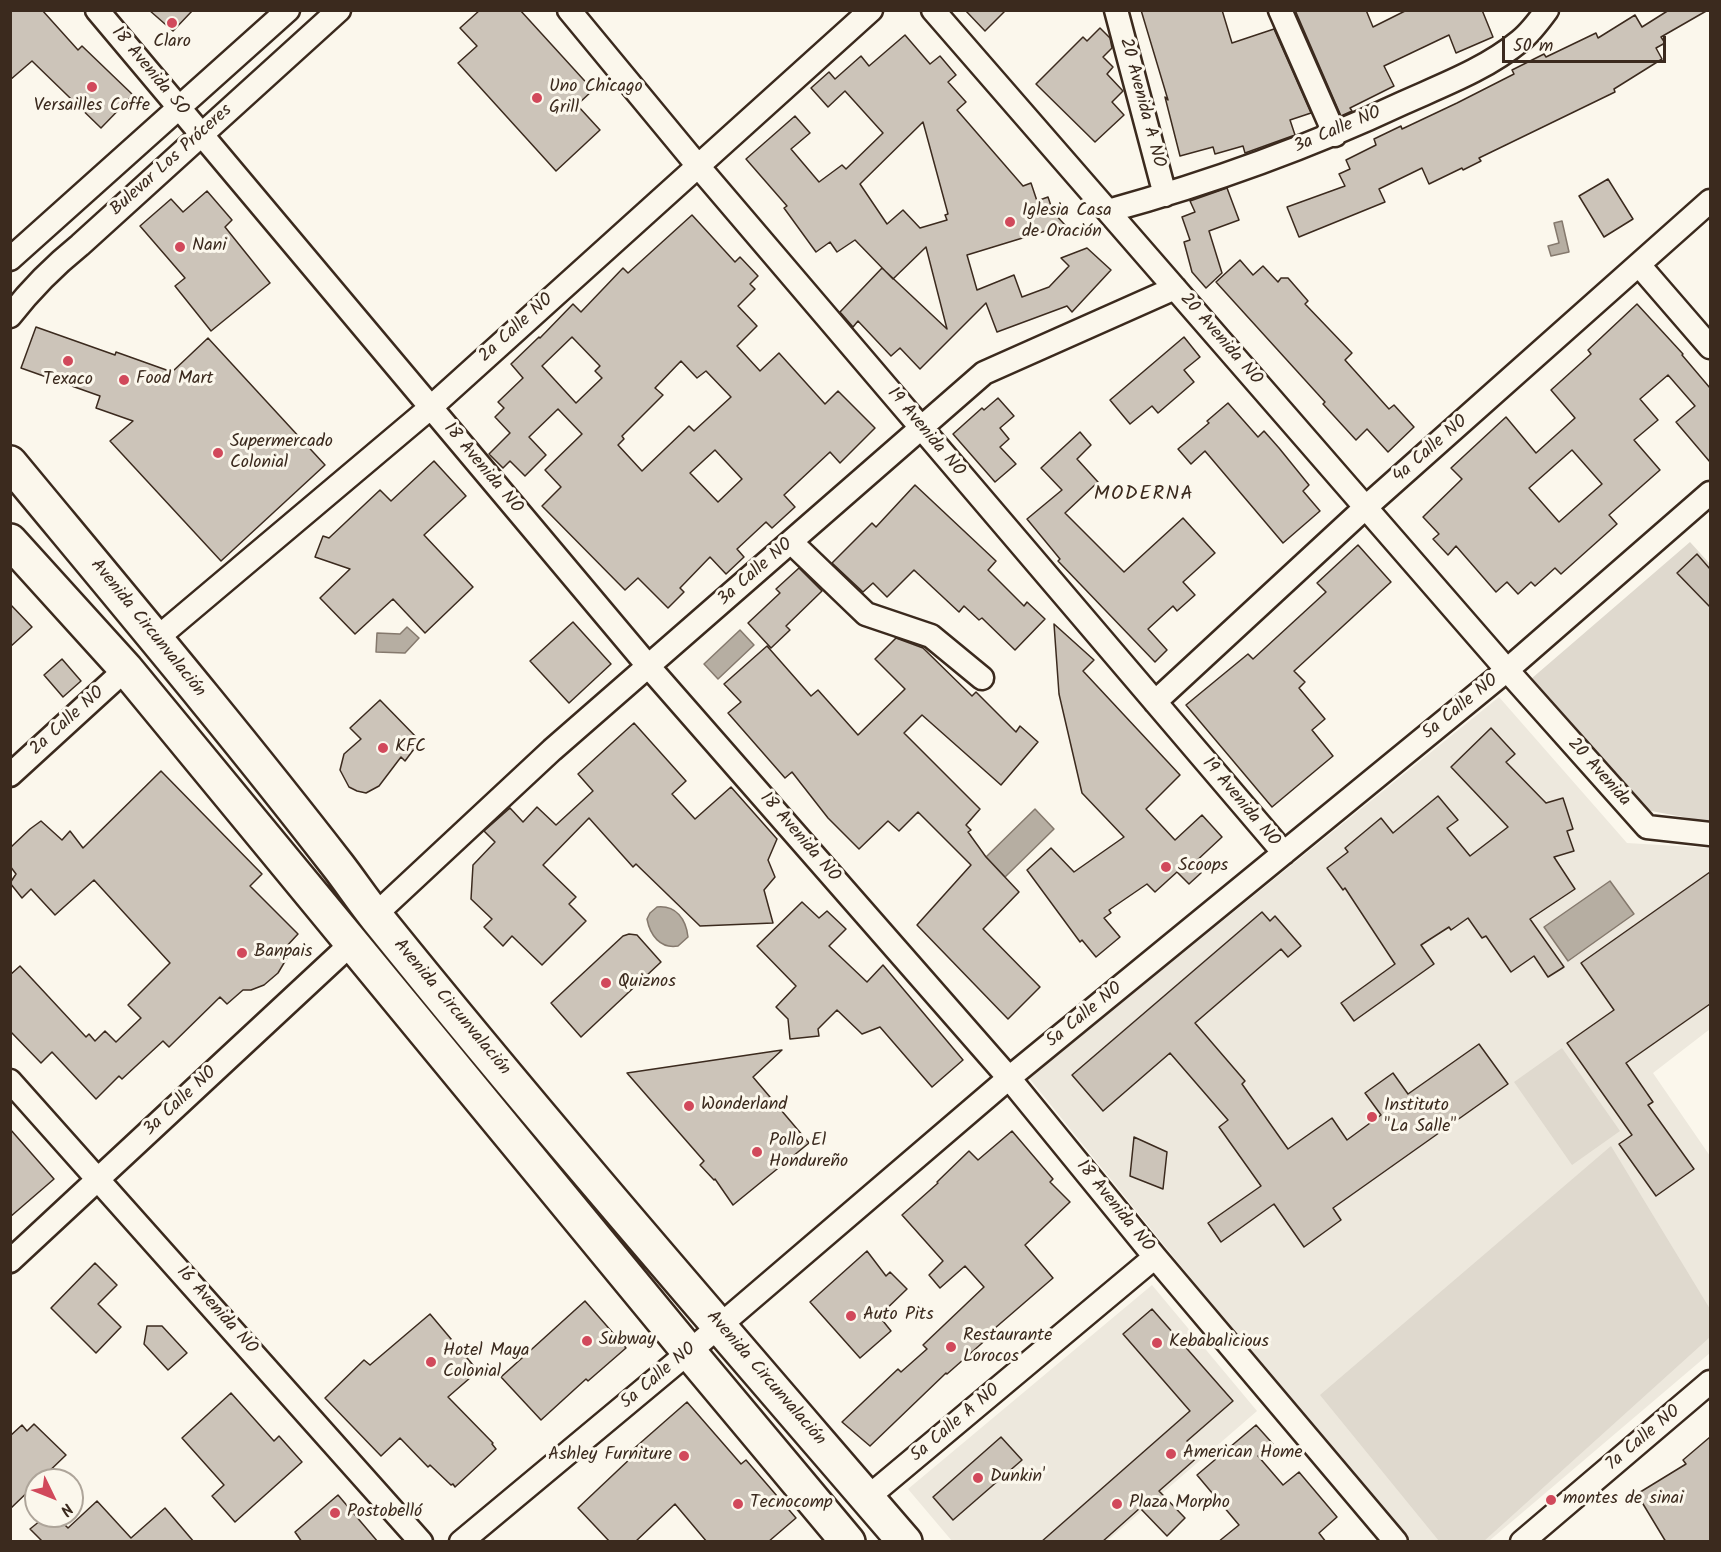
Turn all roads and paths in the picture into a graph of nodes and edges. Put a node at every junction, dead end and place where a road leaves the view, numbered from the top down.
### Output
1 (97, 10) edge
2 (288, 10) edge
3 (339, 10) edge
4 (569, 10) edge
5 (871, 10) edge
6 (933, 10) edge
7 (1116, 10) edge
8 (1280, 10) edge
9 (1547, 10) edge
10 (179, 109) junction
11 (201, 134) junction
12 (1335, 135) junction
13 (698, 166) junction
14 (1165, 195) junction
15 (1710, 201) edge
16 (1108, 211) junction
17 (10, 259) edge
18 (1639, 264) junction
19 (1174, 288) junction
20 (10, 316) edge
21 (1710, 347) edge
22 (430, 408) junction
23 (922, 428) junction
24 (10, 463) edge
25 (1710, 493) edge
26 (1366, 507) junction
27 (10, 542) edge
28 (792, 542) junction
29 (156, 639) junction
30 (649, 667) junction
31 (126, 669) junction
32 (1507, 670) junction
33 (982, 678) dead end
34 (1155, 702) junction
35 (10, 775) edge
36 (1710, 834) edge
37 (1284, 853) junction
38 (375, 915) junction
39 (352, 943) junction
40 (1009, 1078) junction
41 (10, 1081) edge
42 (98, 1180) junction
43 (1155, 1257) junction
44 (10, 1261) edge
45 (719, 1326) junction
46 (689, 1352) junction
47 (1710, 1382) edge
48 (867, 1498) junction
49 (836, 1537) edge
50 (421, 1542) edge
51 (461, 1542) edge
52 (905, 1542) edge
53 (1395, 1542) edge
54 (1522, 1542) edge

1 - 10 street, 18 Avenida SO
2 - 10 street, Bulevar Los Próceres
3 - 11 street, Bulevar Los Próceres
4 - 13 street, 19 Avenida NO
5 - 13 street, 2a Calle NO
6 - 16 street, 20 Avenida NO
7 - 14 street, 20 Avenida A NO
8 - 12 street
9 - 12 street, 3a Calle NO
10 - 11 street, 18 Avenida SO
10 - 17 street, Bulevar Los Próceres
11 - 20 street, Bulevar Los Próceres
11 - 22 street, 18 Avenida NO
12 - 14 street, 3a Calle NO
13 - 22 street, 2a Calle NO
13 - 23 street, 19 Avenida NO
14 - 16 street, 3a Calle NO
15 - 18 street, 4a Calle NO
16 - 19 street, 20 Avenida NO
18 - 21 street
18 - 26 street, 4a Calle NO
19 - 23 street, 3a Calle NO
19 - 26 street, 20 Avenida NO
22 - 29 street, 2a Calle NO
22 - 30 street, 18 Avenida NO
23 - 28 street, 3a Calle NO
23 - 34 street, 19 Avenida NO
24 - 29 highway, Avenida Circunvalación
25 - 32 street, 5a Calle NO
26 - 32 street, 20 Avenida NO
26 - 34 street, 4a Calle NO
27 - 31 highway, Avenida Circunvalación
28 - 30 street, 3a Calle NO
28 - 33 street
29 - 38 highway, Avenida Circunvalación
30 - 38 street, 3a Calle NO
30 - 40 street, 18 Avenida NO
31 - 35 street, 2a Calle NO
31 - 39 highway, Avenida Circunvalación
32 - 36 street, 20 Avenida
32 - 37 street, 5a Calle NO
34 - 37 street, 19 Avenida NO
37 - 40 street, 5a Calle NO
38 - 45 highway, Avenida Circunvalación
39 - 42 street, 3a Calle NO
39 - 46 highway, Avenida Circunvalación
40 - 43 street, 18 Avenida NO
40 - 45 street, 5a Calle NO
41 - 42 street, 16 Avenida NO
42 - 44 street, 3a Calle NO
42 - 50 street, 16 Avenida NO
43 - 48 street, 5a Calle A NO
43 - 53 street, 18 Avenida NO
45 - 46 street, 5a Calle NO
45 - 48 highway, Avenida Circunvalación
46 - 49 highway, Avenida Circunvalación
46 - 51 street, 5a Calle NO
47 - 54 street, 7a Calle NO
48 - 52 highway, Avenida Circunvalación

